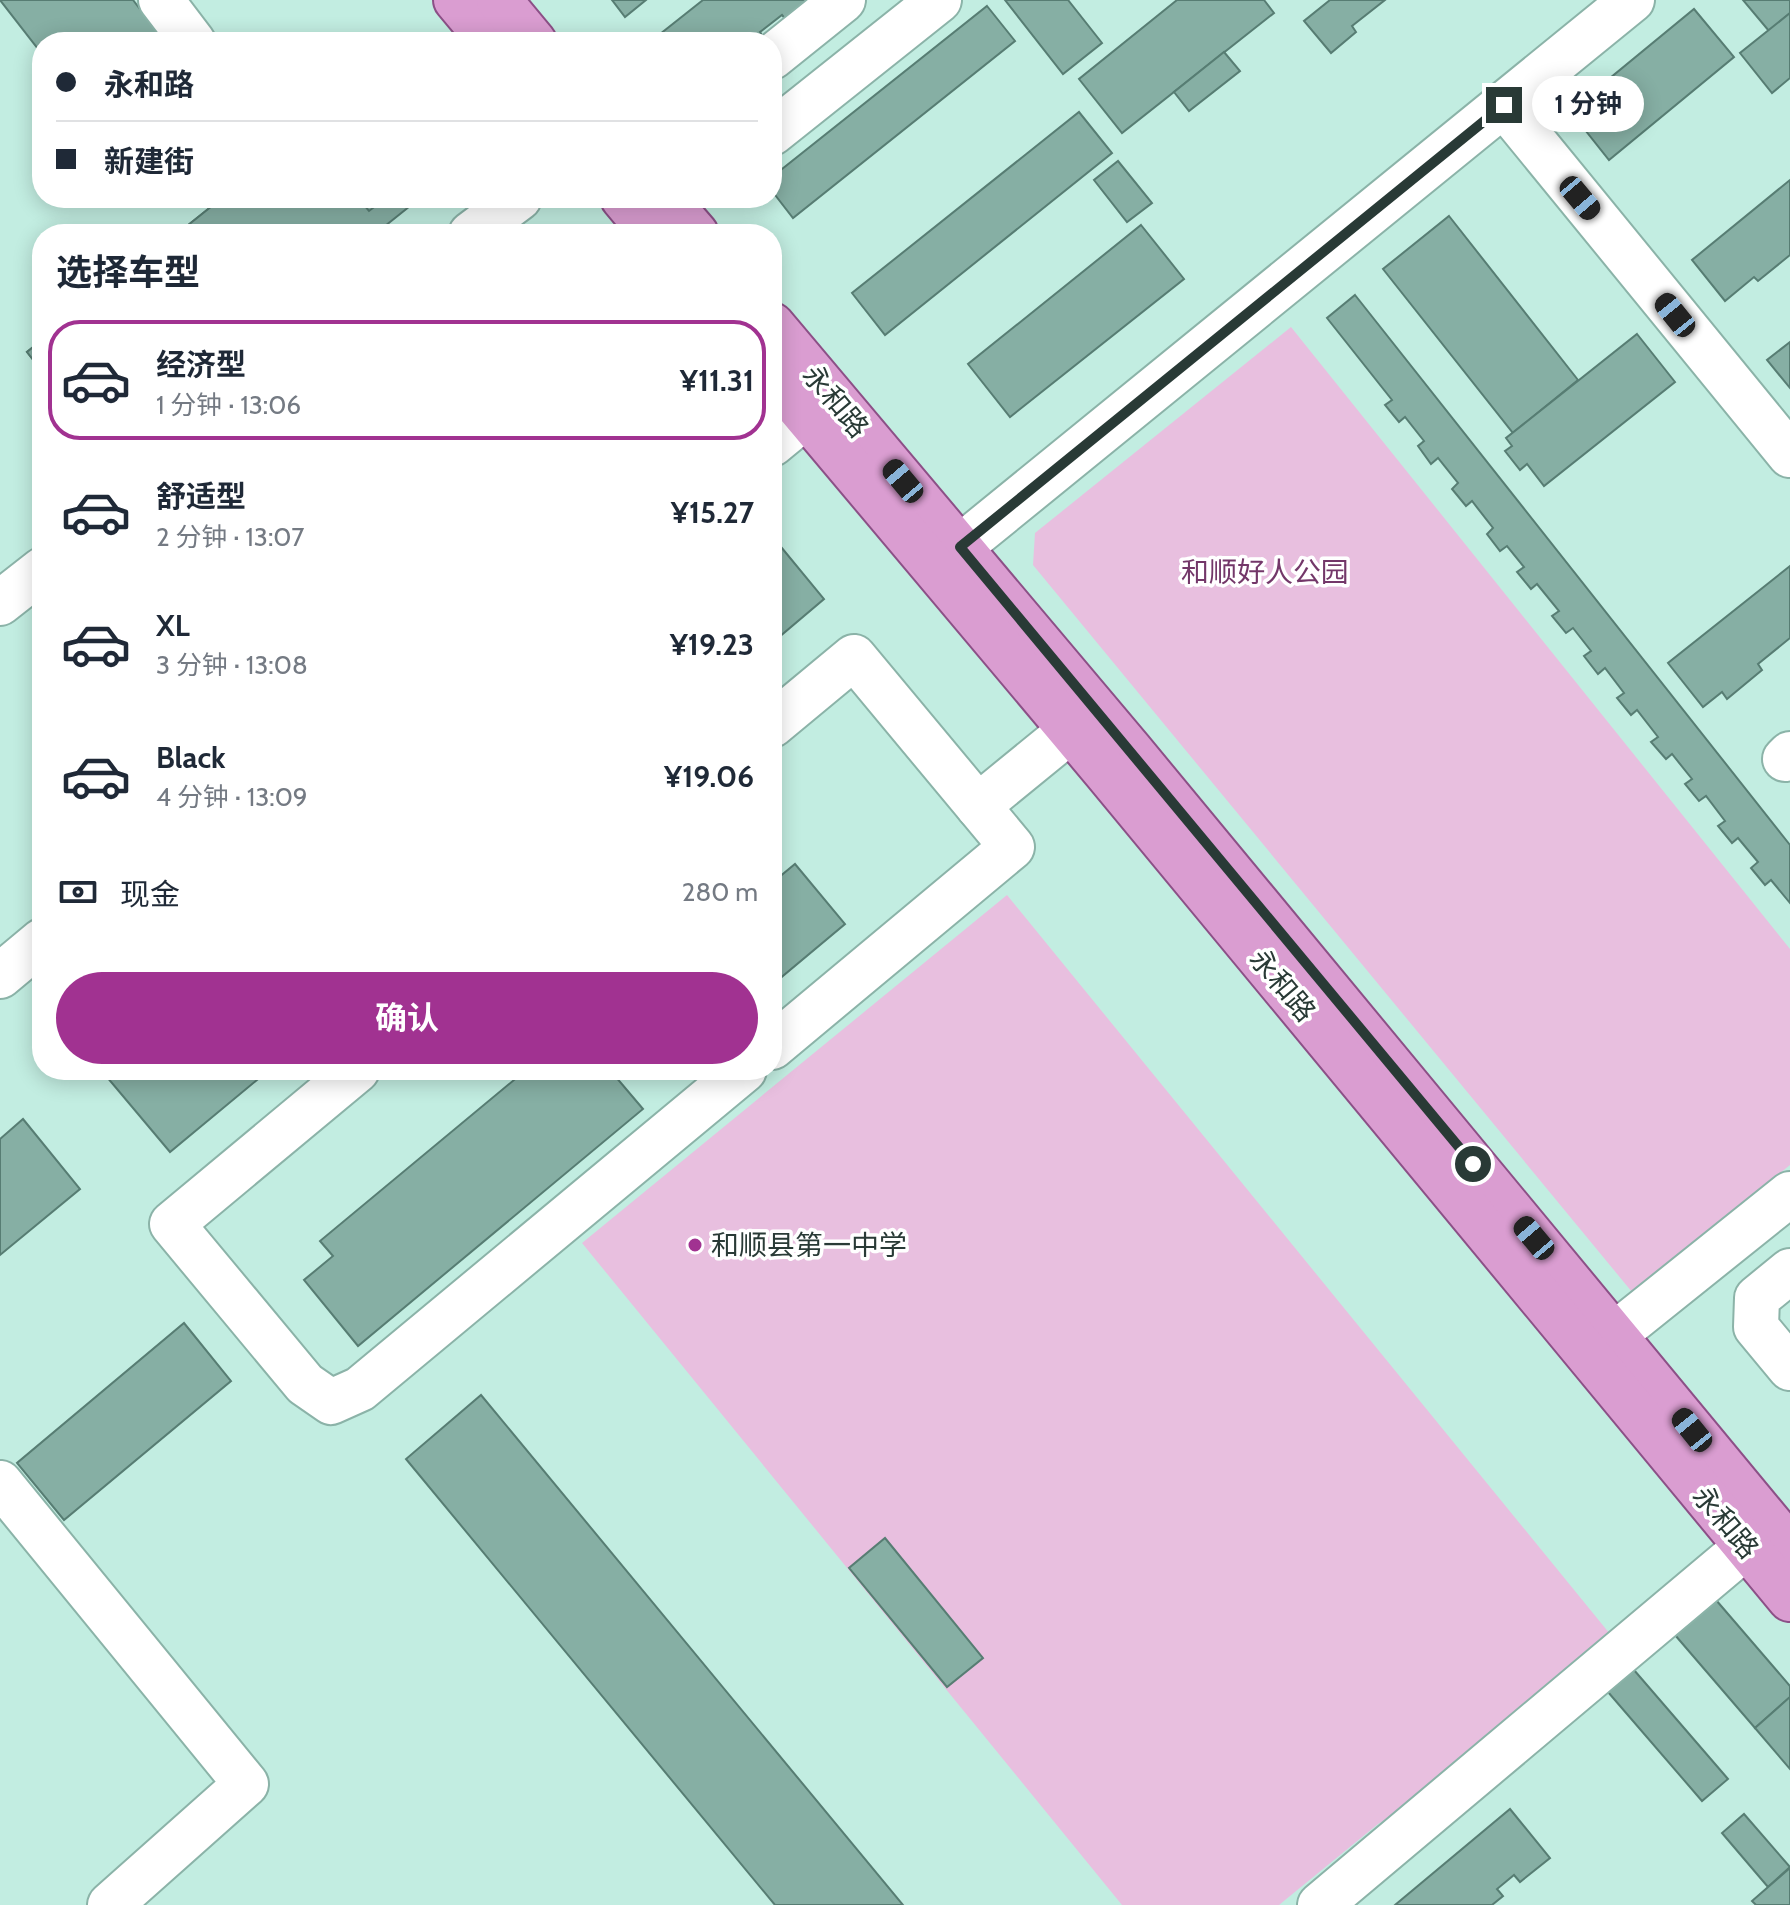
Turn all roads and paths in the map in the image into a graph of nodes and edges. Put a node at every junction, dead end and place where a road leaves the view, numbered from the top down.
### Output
1 (161, 0) edge
2 (456, 0) edge
3 (499, 0) edge
4 (843, 0) edge
5 (939, 0) edge
6 (1632, 0) edge
7 (185, 32) edge
8 (483, 32) edge
9 (526, 32) edge
10 (782, 49) edge
11 (1504, 105) junction
12 (782, 125) edge
13 (506, 208) edge
14 (484, 224) edge
15 (782, 337) edge
16 (782, 387) edge
17 (806, 416) junction
18 (782, 436) edge
19 (1790, 455) edge
20 (960, 547) junction
21 (32, 578) edge
22 (0, 603) edge
23 (782, 717) edge
24 (1071, 730) junction
25 (978, 806) junction
26 (32, 949) edge
27 (0, 976) edge
28 (782, 1039) edge
29 (345, 1080) edge
30 (732, 1080) edge
31 (1790, 1194) edge
32 (1790, 1271) edge
33 (1614, 1335) junction
34 (1790, 1368) edge
35 (0, 1483) edge
36 (1747, 1546) junction
37 (1790, 1548) edge
38 (1790, 1599) edge
39 (110, 1905) edge
40 (1320, 1905) edge

1 - 7 street
2 - 8 main road
3 - 9 main road
4 - 10 street
5 - 12 street
6 - 11 street
11 - 19 street
11 - 20 street
13 - 14 street
15 - 20 main road, 永和路
16 - 17 main road, 永和路
17 - 18 street
17 - 24 main road, 永和路
20 - 33 main road, 永和路
21 - 22 street
23 - 25 street
24 - 25 street
24 - 36 main road, 永和路
25 - 28 street
26 - 27 street
29 - 30 street
31 - 33 street
32 - 34 street
33 - 37 main road, 永和路
35 - 39 street
36 - 38 main road, 永和路
36 - 40 street

